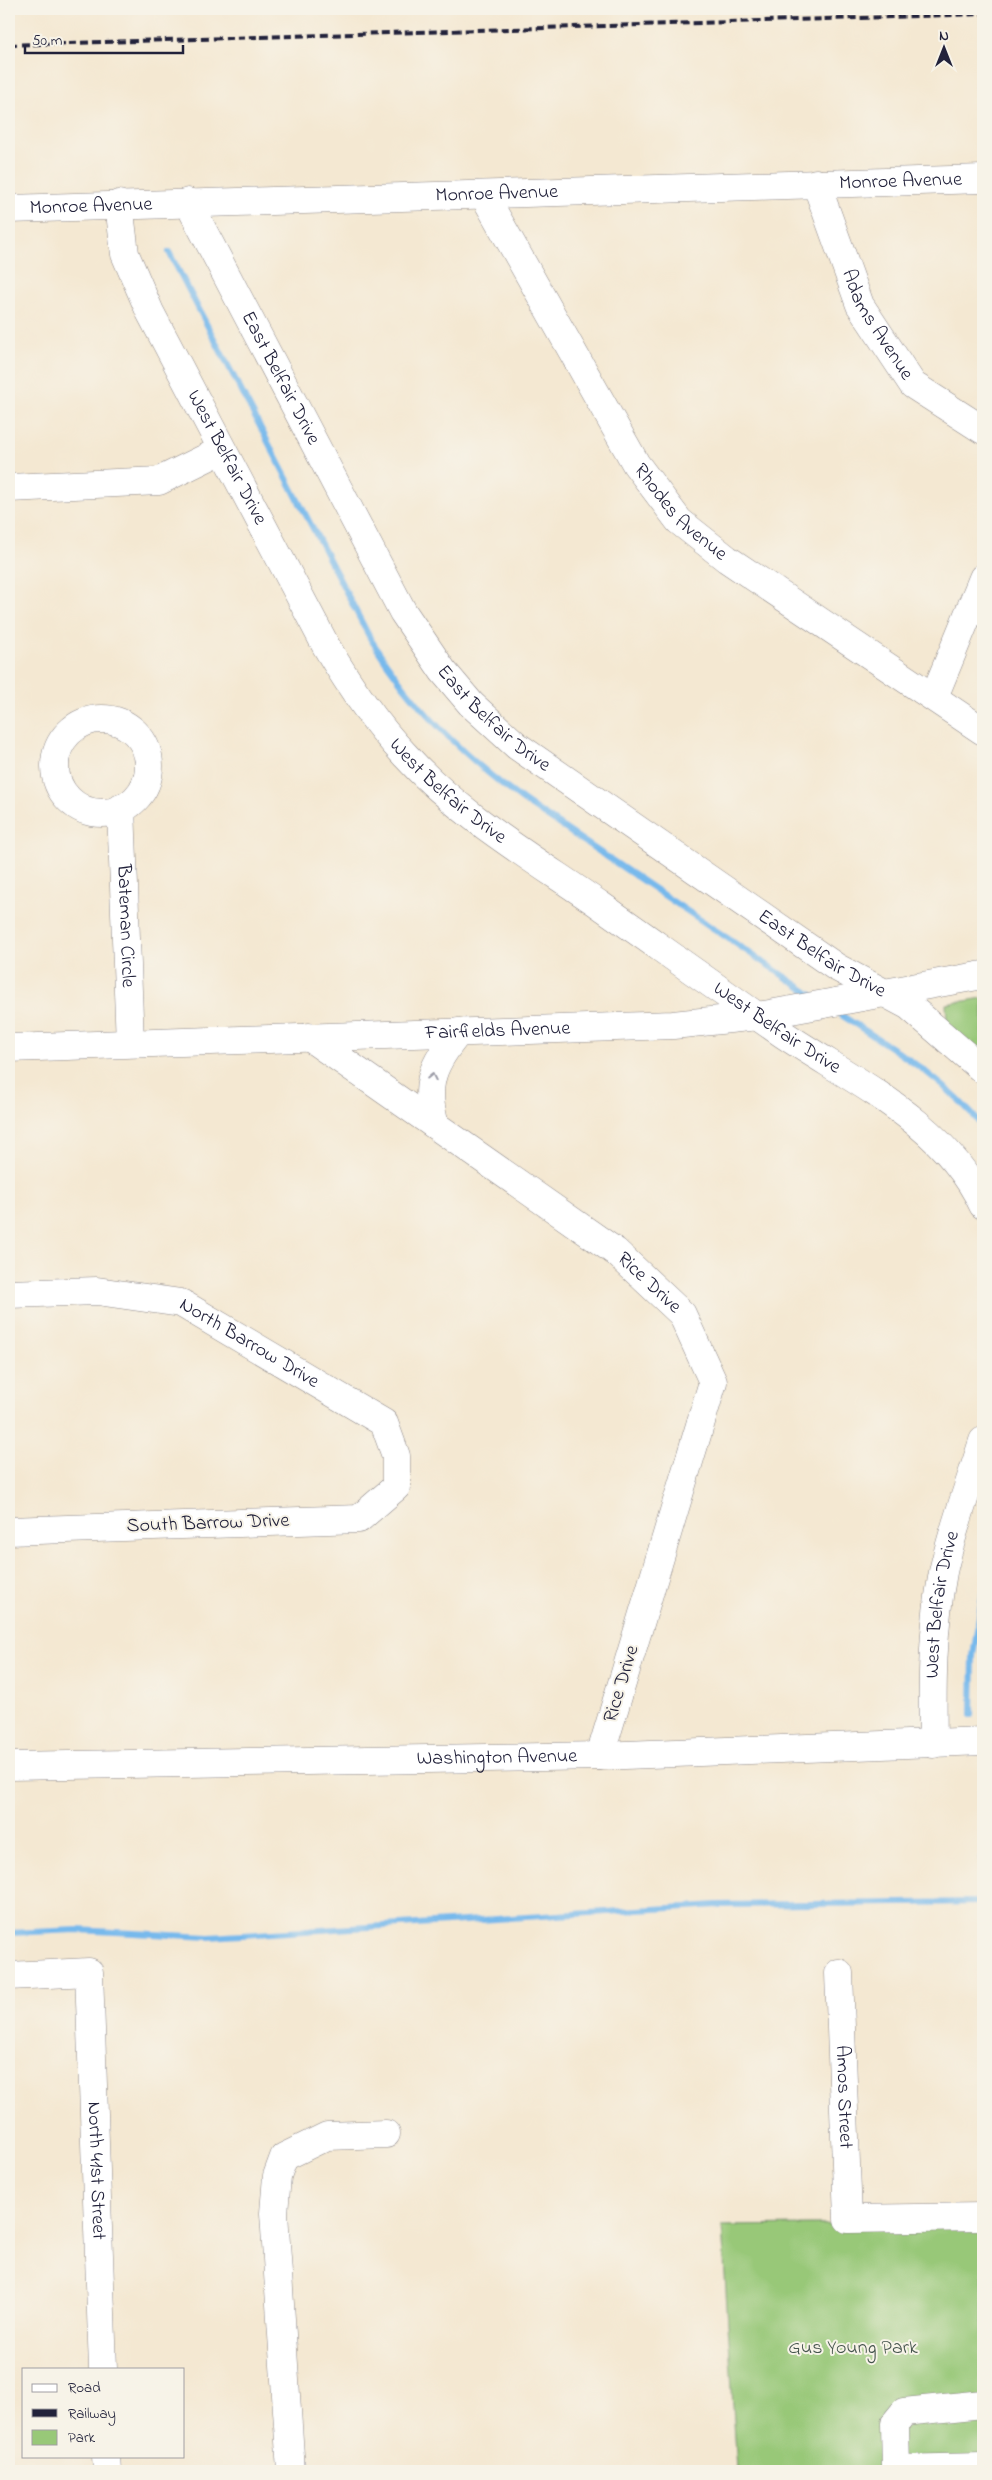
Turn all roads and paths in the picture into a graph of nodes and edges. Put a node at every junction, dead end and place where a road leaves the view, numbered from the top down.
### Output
1 (983, 178) edge
2 (816, 183) junction
3 (484, 195) junction
4 (188, 202) junction
5 (120, 204) junction
6 (9, 209) edge
7 (983, 430) edge
8 (222, 450) junction
9 (9, 488) edge
10 (983, 578) edge
11 (934, 697) junction
12 (983, 731) edge
13 (121, 808) dead end
14 (983, 974) edge
15 (884, 991) junction
16 (768, 1014) junction
17 (459, 1032) junction
18 (309, 1037) junction
19 (130, 1043) junction
20 (9, 1048) edge
21 (983, 1070) edge
22 (435, 1125) junction
23 (983, 1205) edge
24 (9, 1294) edge
25 (983, 1441) edge
26 (396, 1487) joint
27 (9, 1531) edge
28 (983, 1741) edge
29 (933, 1744) junction
30 (600, 1756) junction
31 (9, 1766) edge
32 (839, 1973) dead end
33 (9, 1976) edge
34 (386, 2134) dead end
35 (983, 2217) edge
36 (103, 2368) edge
37 (983, 2404) edge
38 (106, 2458) edge
39 (983, 2467) edge
40 (896, 2470) edge
41 (107, 2471) edge
42 (291, 2471) edge

1 - 2 street, Monroe Avenue
2 - 3 street, Monroe Avenue
2 - 7 street, Adams Avenue
3 - 4 street, Monroe Avenue
3 - 11 street, Rhodes Avenue
4 - 5 street, Monroe Avenue
4 - 15 street, East Belfair Drive
5 - 6 street, Monroe Avenue
5 - 8 street, West Belfair Drive
8 - 9 street
8 - 16 street, West Belfair Drive
10 - 11 street
11 - 12 street, Rhodes Avenue
13 - 19 street, Bateman Circle
14 - 15 street, Fairfields Avenue
15 - 16 street, Fairfields Avenue
15 - 21 street, East Belfair Drive
16 - 17 street, Fairfields Avenue
16 - 23 street, West Belfair Drive
17 - 18 street, Fairfields Avenue
22 -> 17 street
18 - 19 street, Fairfields Avenue
18 - 22 street, Rice Drive
19 - 20 street, Fairfields Avenue
22 - 30 street, Rice Drive
24 - 26 street, North Barrow Drive
25 - 29 street, West Belfair Drive
26 - 27 street, South Barrow Drive
28 - 29 street, Washington Avenue
29 - 30 street, Washington Avenue
30 - 31 street, Washington Avenue
32 - 35 street, Amos Street
33 - 36 street, North 41st Street
34 - 42 street
37 - 40 street
38 - 41 street
39 - 40 street

